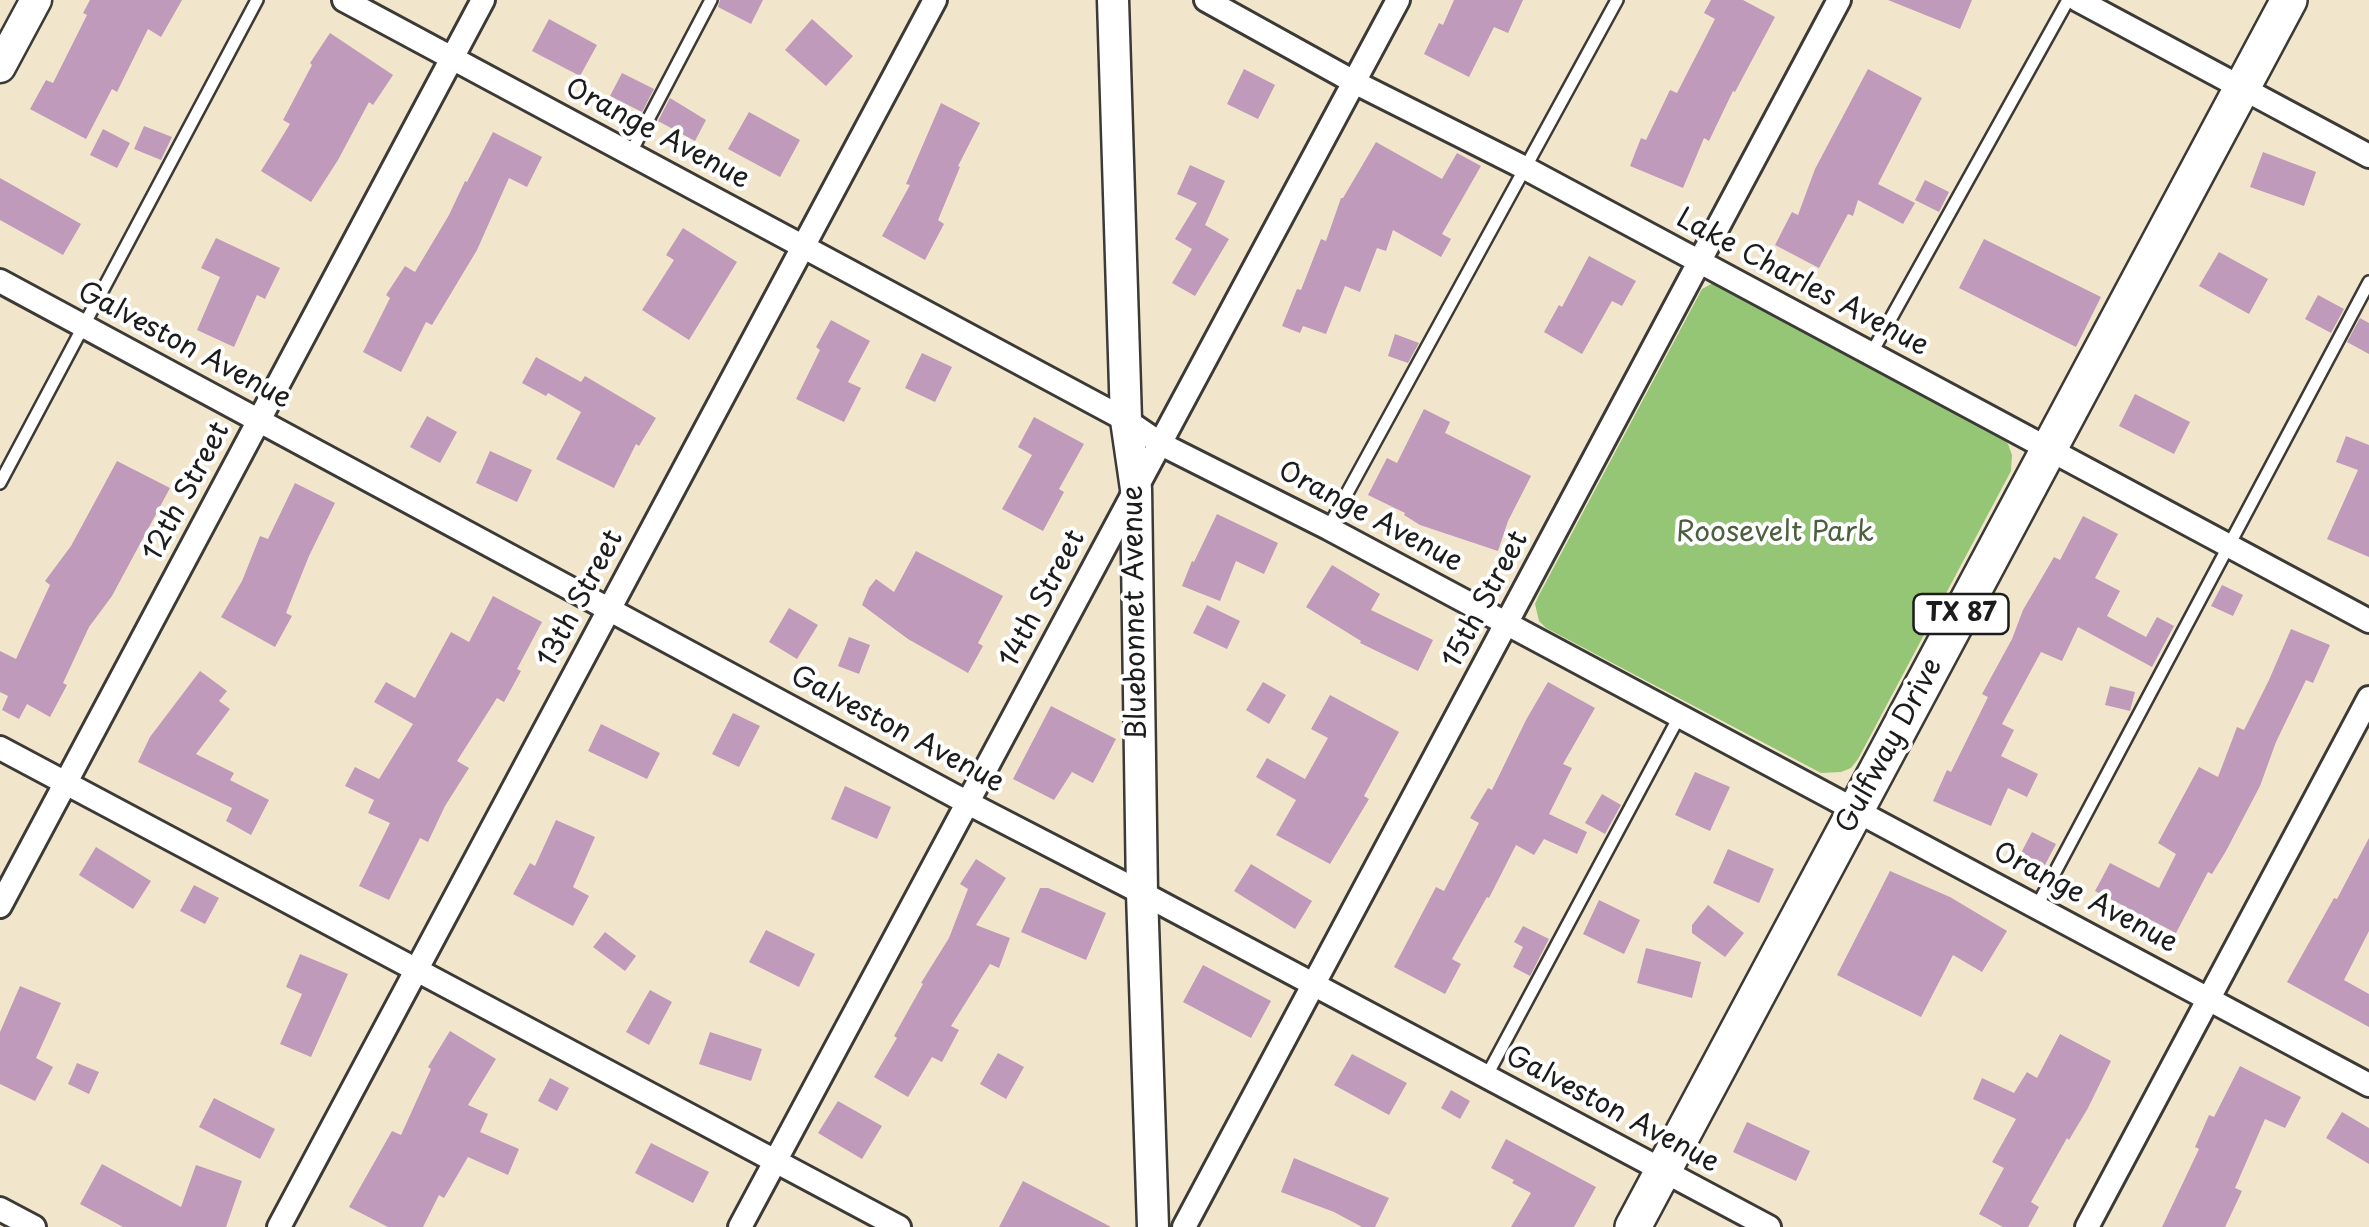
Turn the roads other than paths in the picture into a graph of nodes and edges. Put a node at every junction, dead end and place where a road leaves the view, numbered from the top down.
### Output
1 (36, 0) edge
2 (257, 0) edge
3 (344, 0) edge
4 (484, 0) edge
5 (710, 0) edge
6 (935, 0) edge
7 (1113, 0) edge
8 (1206, 0) edge
9 (1398, 0) edge
10 (1617, 0) edge
11 (1839, 0) edge
12 (2068, 0) edge
13 (2078, 0) edge
14 (2289, 0) edge
15 (452, 58) junction
16 (0, 67) edge
17 (1354, 82) junction
18 (2242, 89) junction
19 (630, 154) junction
20 (2369, 156) edge
21 (1525, 168) junction
22 (802, 246) junction
23 (1700, 262) junction
24 (0, 281) edge
25 (2369, 282) edge
26 (84, 326) junction
27 (1871, 354) junction
28 (259, 420) junction
29 (1126, 420) junction
30 (1161, 444) junction
31 (2049, 450) junction
32 (0, 483) edge
33 (1136, 489) junction
34 (1328, 528) junction
35 (2229, 545) junction
36 (610, 608) junction
37 (2369, 621) edge
38 (1507, 623) junction
39 (2369, 698) edge
40 (1680, 715) junction
41 (0, 748) edge
42 (66, 783) junction
43 (968, 803) junction
44 (1856, 810) junction
45 (1142, 893) junction
46 (0, 906) edge
47 (2038, 906) junction
48 (417, 969) junction
49 (1314, 986) junction
50 (2209, 998) junction
51 (1486, 1078) junction
52 (2369, 1085) edge
53 (776, 1162) junction
54 (1663, 1170) junction
55 (0, 1209) edge
56 (34, 1227) edge
57 (279, 1227) edge
58 (740, 1227) edge
59 (900, 1227) edge
60 (1152, 1227) edge
61 (1184, 1227) edge
62 (1633, 1227) edge
63 (1768, 1227) edge
64 (2087, 1227) edge

1 - 16 street
2 - 26 lane
3 - 15 street, Orange Avenue
4 - 15 street, 12th Street
5 - 19 lane
6 - 22 street, 13th Street
7 - 29 street, Bluebonnet Avenue
8 - 17 street, Lake Charles Avenue
9 - 17 street, 14th Street
10 - 21 lane
11 - 23 street, 15th Street
12 - 27 lane
13 - 18 street
14 - 18 main road, Gulfway Drive / TX 87
15 - 19 street, Orange Avenue
15 - 28 street, 12th Street
17 - 21 street, Lake Charles Avenue
17 - 30 street, 14th Street
18 - 20 street
18 - 31 main road, Gulfway Drive / TX 87
19 - 22 street, Orange Avenue
21 - 23 street, Lake Charles Avenue
21 - 34 lane
22 - 29 street, Orange Avenue
22 - 36 street, 13th Street
23 - 27 street, Lake Charles Avenue
23 - 38 street, 15th Street
24 - 26 street, Galveston Avenue
25 - 35 lane
26 - 28 street, Galveston Avenue
26 - 32 lane
27 - 31 street, Lake Charles Avenue
28 - 36 street, Galveston Avenue
28 - 42 street, 12th Street
29 - 30 street, Orange Avenue
29 - 33 street, Bluebonnet Avenue
30 - 33 street, 14th Street
30 - 34 street, Orange Avenue
31 - 35 street, Lake Charles Avenue
31 - 44 main road, Gulfway Drive / TX 87
33 - 43 street, 14th Street
33 - 45 street, Bluebonnet Avenue
34 - 38 street, Orange Avenue
35 - 37 street, Lake Charles Avenue
35 - 47 lane
36 - 43 street, Galveston Avenue
36 - 48 street, 13th Street
38 - 40 street, Orange Avenue
38 - 49 street, 15th Street
39 - 50 street
40 - 44 street, Orange Avenue
40 - 51 lane
41 - 42 street
42 - 46 street, 12th Street
42 - 48 street
43 - 45 street, Galveston Avenue
43 - 53 street, 14th Street
44 - 47 street, Orange Avenue
44 - 54 main road, Gulfway Drive / TX 87
45 - 49 street, Galveston Avenue
45 - 60 street, Bluebonnet Avenue
47 - 50 street, Orange Avenue
48 - 53 street
48 - 57 street, 13th Street
49 - 51 street, Galveston Avenue
49 - 61 street, 15th Street
50 - 52 street, Orange Avenue
50 - 64 street
51 - 54 street, Galveston Avenue
53 - 58 street, 14th Street
53 - 59 street
54 - 62 main road, Gulfway Drive / TX 87
54 - 63 street, Galveston Avenue
55 - 56 street

